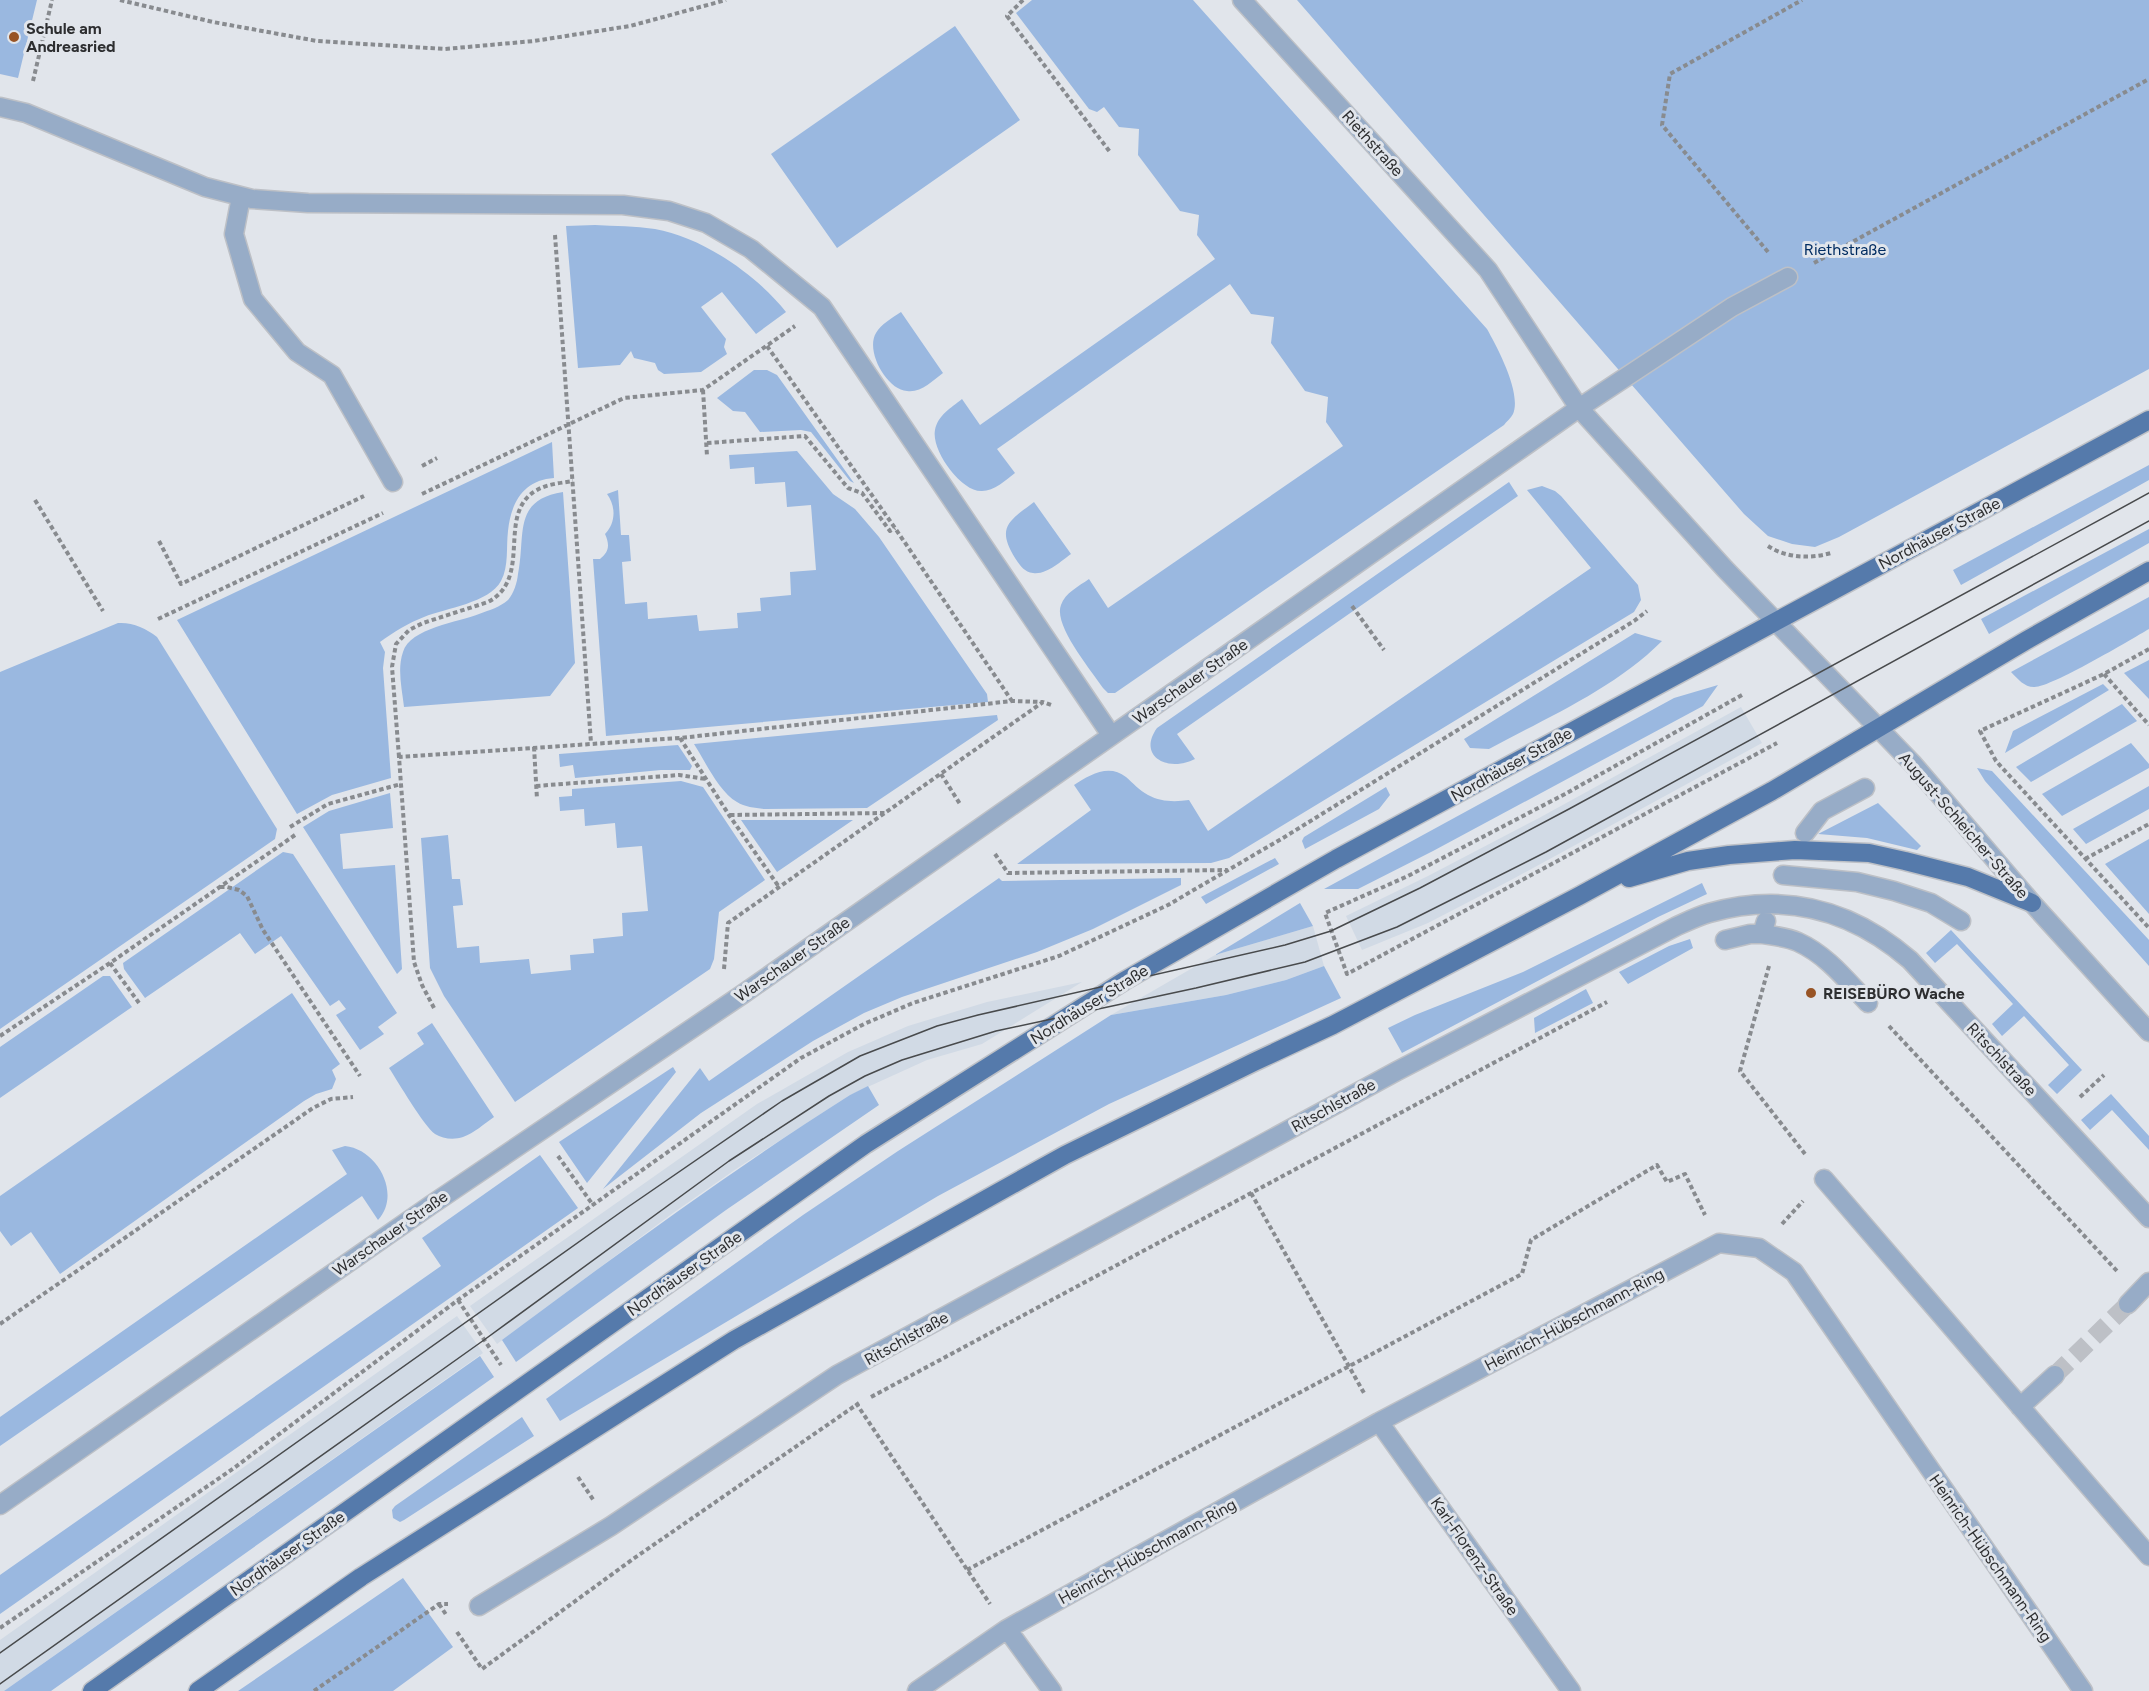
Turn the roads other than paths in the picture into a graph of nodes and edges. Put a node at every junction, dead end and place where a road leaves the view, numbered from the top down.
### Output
1 (1242, 0) edge
2 (0, 107) edge
3 (241, 197) junction
4 (1788, 277) road end
5 (1579, 408) junction
6 (2149, 420) edge
7 (393, 482) road end
8 (2149, 571) edge
9 (1775, 621) junction
10 (1879, 728) junction
11 (1111, 735) junction
12 (1865, 788) dead end
13 (1805, 833) dead end
14 (1783, 876) dead end
15 (1579, 896) junction
16 (2032, 903) junction
17 (1961, 921) dead end
18 (1725, 940) dead end
19 (1868, 1003) road end
20 (2149, 1032) edge
21 (1824, 1179) road end
22 (2149, 1218) edge
23 (2055, 1375) tunnel mouth
24 (2020, 1407) junction
25 (1380, 1422) junction
26 (0, 1505) edge
27 (2149, 1556) edge
28 (479, 1606) road end
29 (1007, 1629) junction
30 (92, 1691) edge
31 (198, 1691) edge
32 (917, 1691) edge
33 (1052, 1691) edge
34 (1571, 1691) edge
35 (2083, 1691) edge

1 - 5 street, Riethstraße
2 - 3 street
3 - 7 street
3 - 11 street
4 - 5 street, Warschauer Straße
5 - 9 street, Riethstraße
5 - 11 street, Warschauer Straße
6 - 9 main road, Nordhäuser Straße
8 - 10 main road
9 - 10 street, August-Schleicher-Straße
9 - 30 main road, Nordhäuser Straße
10 - 15 main road
10 - 16 street, August-Schleicher-Straße
11 - 26 street, Warschauer Straße
12 - 13 street
14 - 17 street
15 - 16 main road
15 - 31 main road
16 - 20 street, August-Schleicher-Straße
18 - 19 street
21 - 24 street
22 - 28 street, Ritschlstraße
23 - 24 street
24 - 27 street
25 - 29 street, Heinrich-Hübschmann-Ring
25 - 34 street, Karl-Florenz-Straße
25 - 35 street, Heinrich-Hübschmann-Ring
29 - 32 street, Heinrich-Hübschmann-Ring
29 - 33 street

